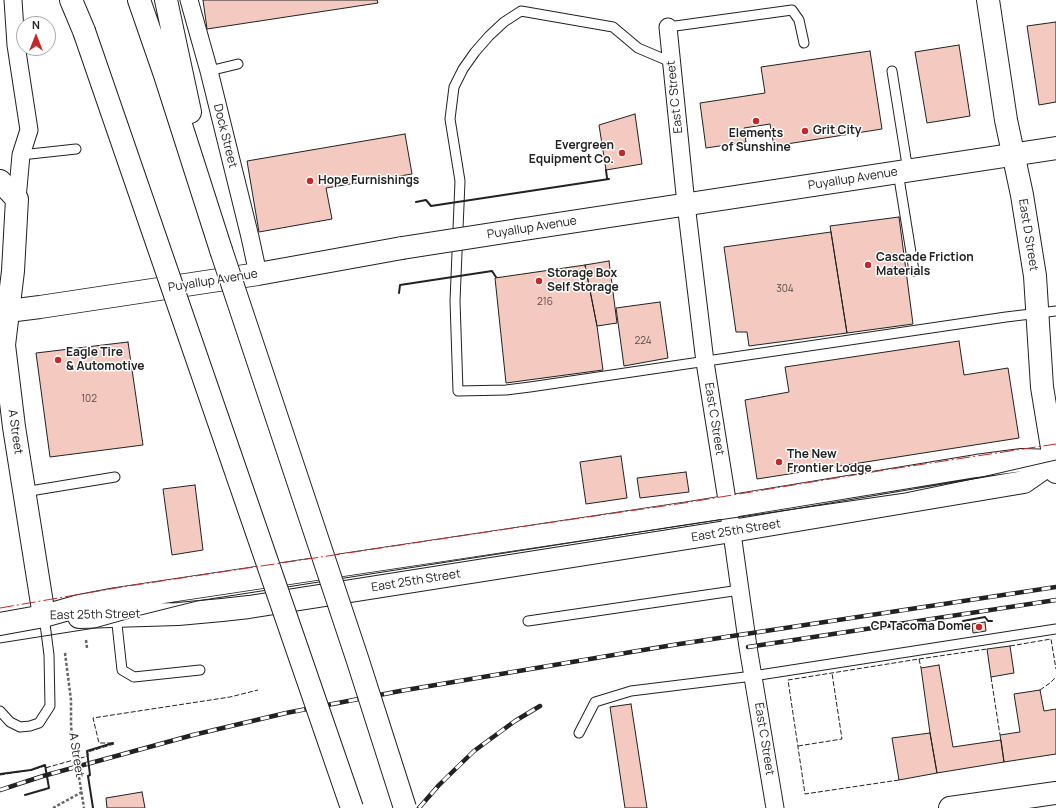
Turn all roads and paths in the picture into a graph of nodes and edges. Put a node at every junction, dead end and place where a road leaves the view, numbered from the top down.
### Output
1 (13, 0) edge
2 (71, 0) edge
3 (75, 0) edge
4 (139, 0) edge
5 (166, 0) edge
6 (189, 0) edge
7 (988, 0) edge
8 (668, 28) joint
9 (84, 31) junction
10 (804, 43) dead end
11 (671, 62) junction
12 (238, 64) dead end
13 (209, 71) junction
14 (892, 71) dead end
15 (1056, 148) edge
16 (76, 149) dead end
17 (21, 155) junction
18 (1013, 155) junction
19 (903, 172) junction
20 (0, 181) edge
21 (17, 199) junction
22 (686, 204) junction
23 (221, 250) junction
24 (914, 271) dead end
25 (258, 274) junction
26 (5, 311) edge
27 (1047, 312) edge
28 (705, 362) junction
29 (1055, 464) edge
30 (115, 477) dead end
31 (24, 492) junction
32 (728, 506) junction
33 (732, 532) junction
34 (740, 590) junction
35 (44, 616) junction
36 (116, 616) junction
37 (528, 621) dead end
38 (0, 624) edge
39 (1056, 629) edge
40 (86, 640) dead end
41 (87, 648) dead end
42 (65, 653) dead end
43 (358, 661) junction
44 (200, 670) dead end
45 (753, 676) junction
46 (0, 711) edge
47 (579, 733) dead end
48 (82, 792) junction
49 (1056, 793) edge
50 (52, 808) edge
51 (84, 808) edge
52 (352, 808) edge
53 (405, 808) edge
54 (418, 808) edge
55 (775, 808) edge
56 (950, 808) edge

1 - 17 street
2 - 9 main road
3 - 9 main road
4 - 23 main road
5 - 23 main road
6 - 13 street, Dock Street
7 - 18 main road, East D Street
8 - 10 lane
8 - 11 street, East C Street
9 - 52 main road, bridge
11 - 22 street, East C Street
11 - 28 lane
12 - 13 lane
13 - 25 street, Dock Street
14 - 19 lane
15 - 18 main road, Puyallup Avenue
16 - 17 lane
17 - 21 street
18 - 19 main road, Puyallup Avenue
18 - 27 main road, East D Street
19 - 22 main road, Puyallup Avenue
19 - 24 lane
20 - 21 main road
21 - 26 main road, A Street
22 - 25 main road, Puyallup Avenue, bridge
22 - 28 street, East C Street
23 - 43 main road, bridge
25 - 26 main road, Puyallup Avenue
26 - 31 main road, A Street
27 - 28 lane
27 - 29 main road, East D Street
28 - 32 street, East C Street
29 - 32 main road, East 25th Street
29 - 33 main road, East 25th Street
30 - 31 lane
31 - 35 main road, A Street
32 - 33 street, East C Street
32 - 35 main road, East 25th Street
33 - 34 street, East C Street
33 - 36 main road, East 25th Street
34 - 37 lane
34 - 45 street, East C Street
35 - 36 main road, East 25th Street
35 - 38 main road
35 - 46 lane
36 - 44 lane
39 - 45 lane
40 - 41 path
42 - 48 path, A Street
43 - 53 main road, bridge
43 - 54 main road, bridge
45 - 47 lane
45 - 55 street, East C Street
48 - 50 path
48 - 51 path, A Street
49 - 56 main road

